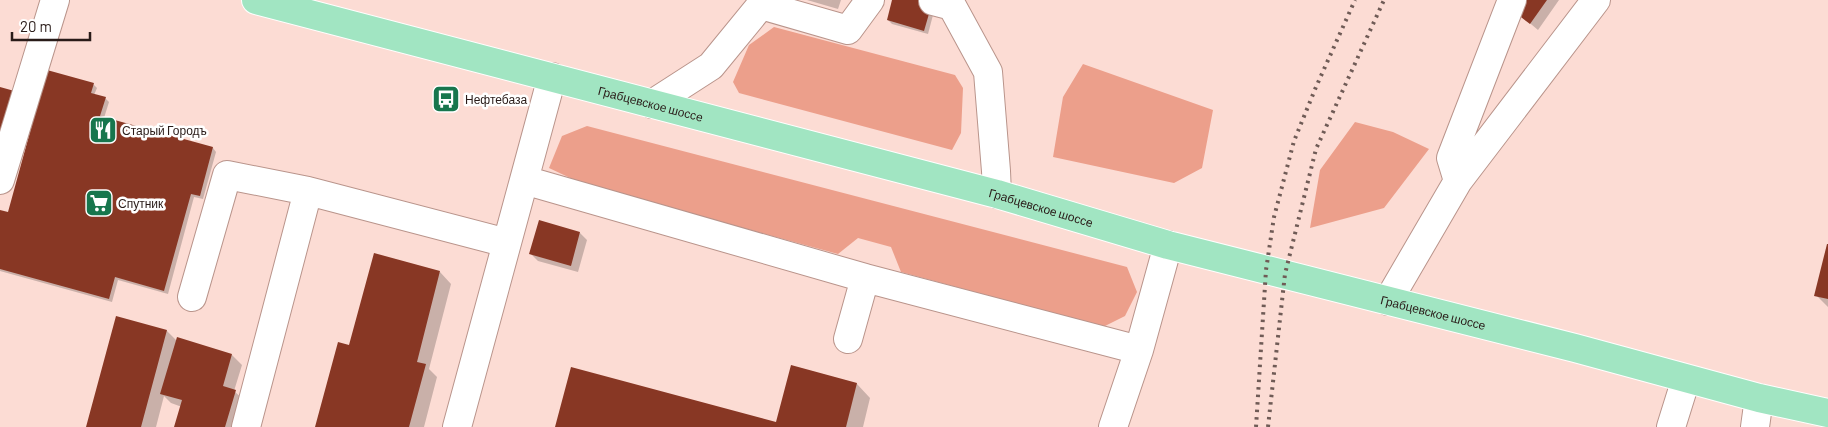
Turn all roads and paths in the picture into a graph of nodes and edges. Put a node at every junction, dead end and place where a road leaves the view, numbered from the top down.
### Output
1 (55, 0) edge
2 (256, 0) edge
3 (870, 0) edge
4 (1512, 0) edge
5 (1596, 0) edge
6 (933, 1) edge
7 (319, 8) edge
8 (552, 77) junction
9 (652, 104) junction
10 (0, 180) edge
11 (524, 180) junction
12 (1458, 181) junction
13 (308, 191) junction
14 (996, 194) junction
15 (507, 242) junction
16 (1168, 245) junction
17 (865, 278) junction
18 (192, 297) dead end
19 (1388, 302) junction
20 (848, 339) dead end
21 (1139, 350) junction
22 (1686, 379) junction
23 (1759, 398) junction
24 (1828, 413) edge
25 (246, 427) edge
26 (457, 427) edge
27 (1113, 427) edge
28 (1672, 427) edge
29 (1755, 427) edge

1 - 10 street
2 - 7 main road, Грабцевское шоссе
3 - 9 street
4 - 12 street
5 - 12 street
6 - 14 street
7 - 8 main road, Грабцевское шоссе
8 - 9 main road, Грабцевское шоссе
8 - 11 street
9 - 14 main road, Грабцевское шоссе
11 - 15 street
11 - 17 street
12 - 19 street
13 - 15 street
13 - 18 street
13 - 25 street
14 - 16 main road, Грабцевское шоссе
15 - 26 street
16 - 19 main road, Грабцевское шоссе
16 - 21 street
17 - 20 street
17 - 21 street
19 - 22 main road, Грабцевское шоссе
21 - 27 street
22 - 23 main road, Грабцевское шоссе
22 - 28 street
23 - 24 main road, Грабцевское шоссе
23 - 29 street

